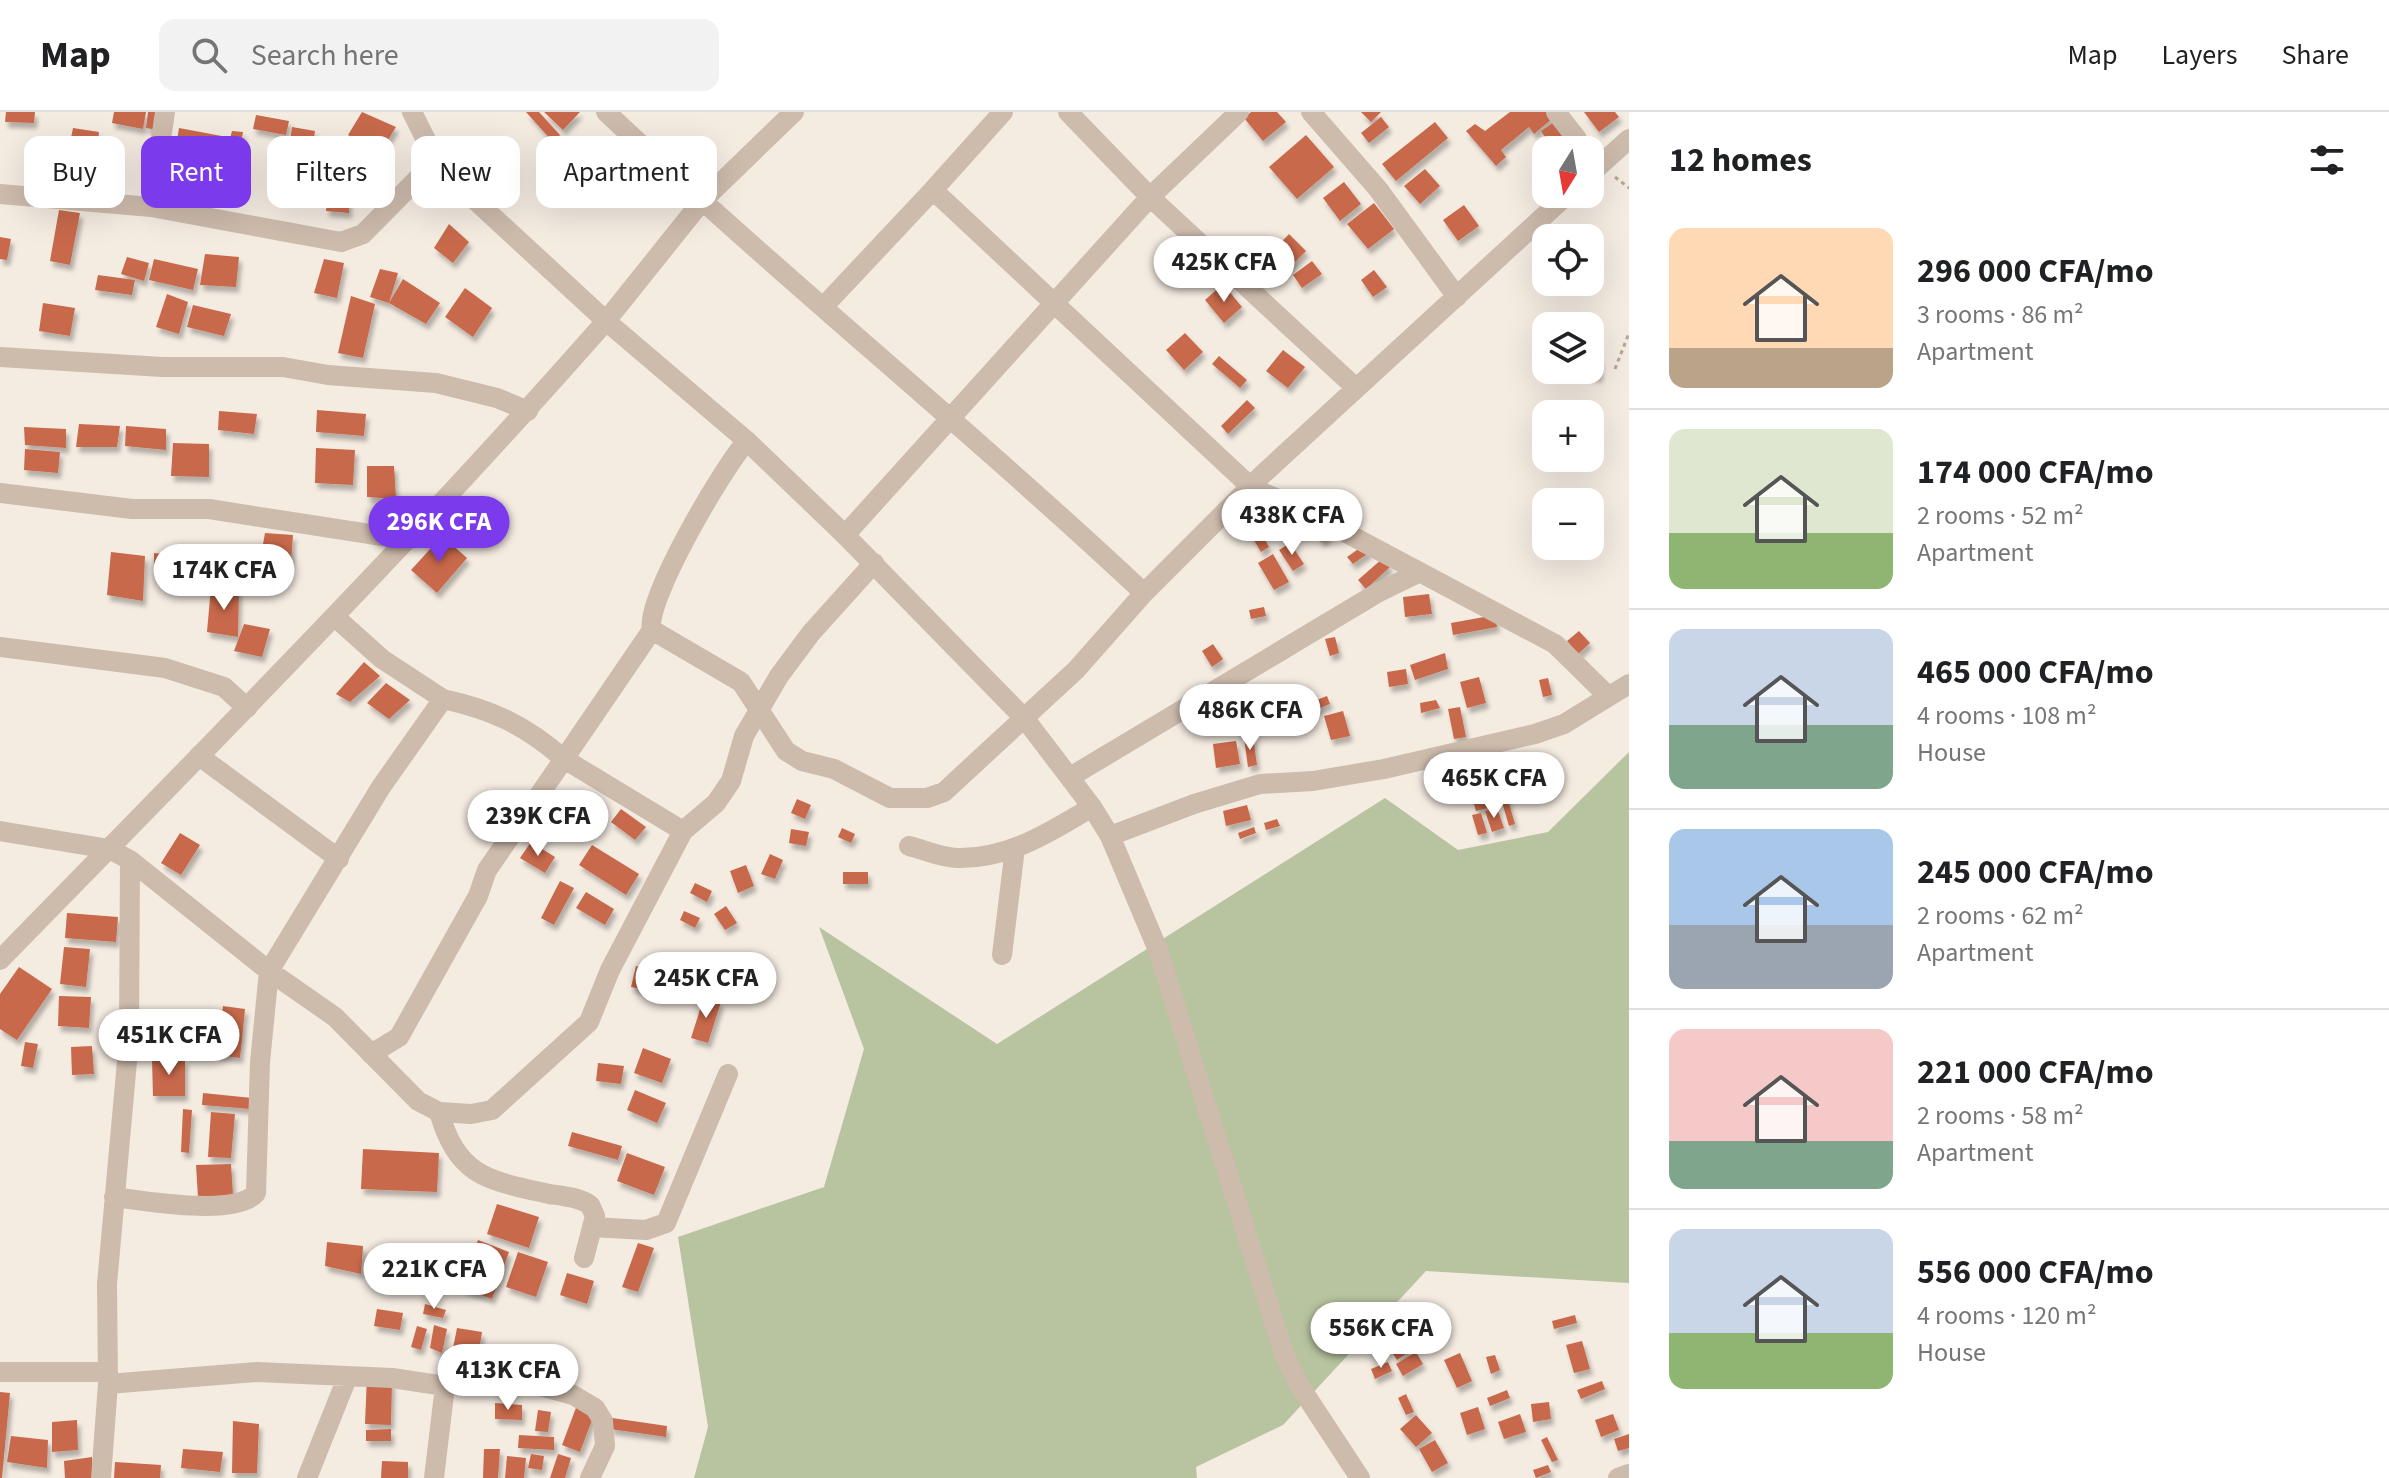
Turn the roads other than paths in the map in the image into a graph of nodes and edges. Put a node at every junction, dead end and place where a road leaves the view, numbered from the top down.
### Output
1 (165, 112) edge
2 (412, 112) edge
3 (606, 112) edge
4 (794, 112) edge
5 (1003, 112) edge
6 (1068, 112) edge
7 (1239, 112) edge
8 (1311, 112) edge
9 (1556, 112) edge
10 (161, 136) edge
11 (424, 136) edge
12 (632, 136) edge
13 (1575, 136) edge
14 (1629, 139) edge
15 (1604, 161) edge
16 (411, 185) edge
17 (717, 186) edge
18 (933, 190) junction
19 (0, 194) edge
20 (1150, 197) junction
21 (141, 206) edge
22 (156, 208) edge
23 (487, 208) edge
24 (696, 208) edge
25 (710, 208) edge
26 (1553, 208) edge
27 (1457, 297) junction
28 (1053, 302) junction
29 (824, 306) junction
30 (606, 321) junction
31 (0, 357) edge
32 (1356, 388) junction
33 (528, 411) junction
34 (951, 421) junction
35 (747, 441) junction
36 (1252, 488) junction
37 (0, 493) edge
38 (845, 535) junction
39 (408, 540) junction
40 (874, 563) junction
41 (1420, 572) junction
42 (1144, 593) junction
43 (335, 617) junction
44 (652, 630) junction
45 (0, 647) edge
46 (1629, 684) edge
47 (1607, 695) junction
48 (443, 699) junction
49 (761, 707) junction
50 (247, 708) junction
51 (1025, 719) junction
52 (199, 756) junction
53 (564, 759) junction
54 (1070, 777) junction
55 (1092, 807) junction
56 (0, 831) edge
57 (683, 831) junction
58 (1110, 836) junction
59 (909, 846) dead end
60 (1015, 848) junction
61 (109, 849) junction
62 (339, 859) junction
63 (130, 860) junction
64 (1002, 955) dead end
65 (0, 960) edge
66 (269, 971) junction
67 (371, 1054) junction
68 (728, 1074) dead end
69 (439, 1112) junction
70 (114, 1197) junction
71 (592, 1227) junction
72 (584, 1258) dead end
73 (0, 1372) edge
74 (108, 1378) junction
75 (347, 1378) junction
76 (445, 1386) junction
77 (1629, 1474) edge
78 (101, 1478) edge
79 (307, 1478) edge
80 (434, 1478) edge
81 (590, 1478) edge
82 (1360, 1478) edge
83 (1618, 1478) edge

1 - 10 street
2 - 11 street
3 - 12 street
4 - 17 street
5 - 18 street
6 - 20 street
7 - 20 street
8 - 27 street
9 - 13 street
14 - 15 street
16 - 22 street
18 - 28 street
18 - 29 street
19 - 21 street
20 - 28 street
20 - 32 street
23 - 30 street
24 - 30 street
25 - 29 street
26 - 27 street
27 - 32 street
28 - 34 street
28 - 36 street
29 - 34 street
30 - 33 street
30 - 35 street
31 - 33 street
32 - 36 street
33 - 39 street
34 - 38 street
34 - 42 street
35 - 38 street
35 - 44 street
36 - 41 street
36 - 42 street
37 - 39 street
38 - 40 street
39 - 43 street
40 - 49 street
40 - 51 street
41 - 47 street
41 - 54 street
42 - 51 street
43 - 48 street
43 - 50 street
44 - 49 street
44 - 53 street
45 - 50 street
46 - 47 street
47 - 58 street
48 - 53 street
48 - 62 street
49 - 51 street
49 - 57 street
50 - 52 street
51 - 54 street
52 - 61 street
52 - 62 street
53 - 57 street
53 - 67 street
54 - 55 street
55 - 58 street
55 - 60 street
56 - 61 street
57 - 69 street
58 - 82 street
59 - 60 street
60 - 64 street
61 - 63 street
61 - 65 street
62 - 66 street
63 - 66 street
63 - 70 street
66 - 67 street
66 - 70 street
67 - 69 street
68 - 71 street
69 - 71 street
70 - 74 street
71 - 72 street
73 - 74 street
74 - 75 street
74 - 78 street
75 - 76 street
75 - 79 street
76 - 80 street
76 - 81 street
77 - 83 street

